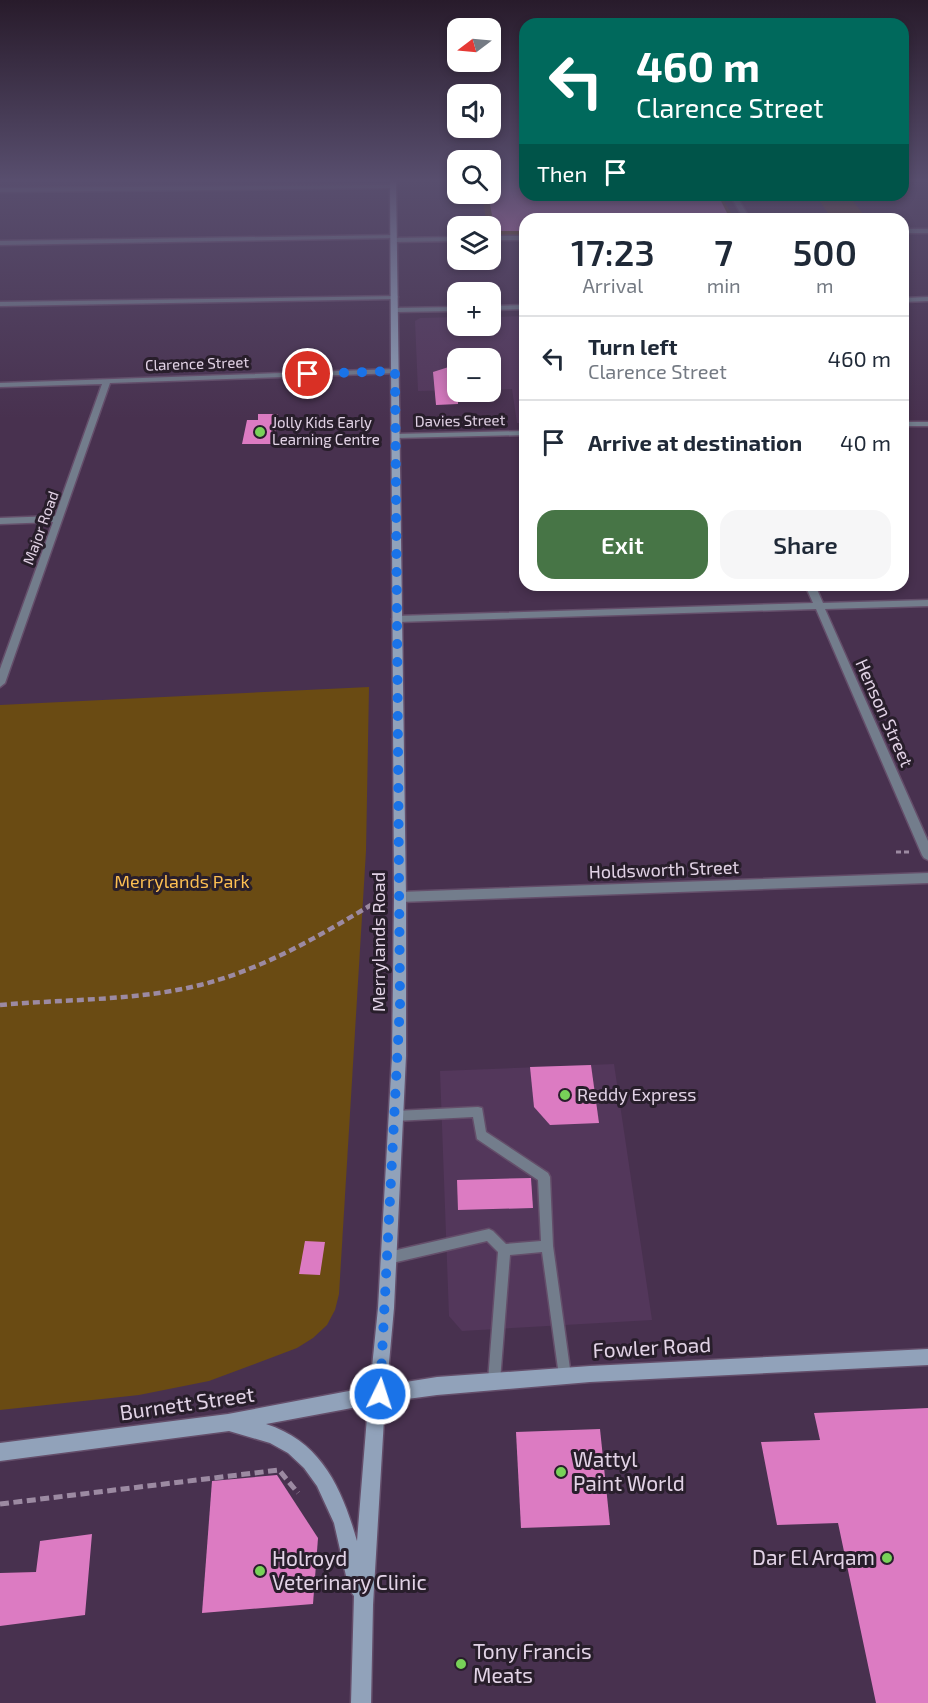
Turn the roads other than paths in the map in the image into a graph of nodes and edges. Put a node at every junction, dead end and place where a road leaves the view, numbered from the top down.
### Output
1 (394, 260) edge
2 (395, 297) junction
3 (928, 299) edge
4 (909, 300) edge
5 (0, 304) edge
6 (501, 308) edge
7 (519, 308) edge
8 (447, 309) edge
9 (395, 310) junction
10 (395, 371) junction
11 (107, 381) junction
12 (0, 385) edge
13 (909, 424) edge
14 (928, 424) edge
15 (519, 433) edge
16 (396, 436) junction
17 (58, 519) junction
18 (0, 521) edge
19 (813, 591) edge
20 (928, 603) edge
21 (819, 606) junction
22 (397, 619) junction
23 (0, 683) edge
24 (928, 855) edge
25 (928, 878) edge
26 (400, 897) junction
27 (395, 1116) junction
28 (547, 1246) junction
29 (504, 1250) junction
30 (388, 1258) junction
31 (928, 1357) edge
32 (565, 1376) junction
33 (494, 1382) junction
34 (380, 1394) junction
35 (228, 1423) junction
36 (0, 1452) edge
37 (363, 1605) junction
38 (361, 1703) edge

1 - 2 main road, Merrylands Road
2 - 5 street
2 - 9 main road, Merrylands Road
3 - 4 street
6 - 7 street
8 - 9 street
9 - 10 main road, Merrylands Road
10 - 11 street, Clarence Street
10 - 16 main road, Merrylands Road
11 - 12 street, Clarence Street
11 - 17 street, Major Road
13 - 14 street
15 - 16 street, Davies Street
16 - 22 main road, Merrylands Road
17 - 18 street
17 - 23 street, Major Road
19 - 21 street, Henson Street
20 - 21 street
21 - 22 street
21 - 24 street, Henson Street
22 - 26 main road, Merrylands Road
25 - 26 street, Holdsworth Street
26 - 27 main road, Merrylands Road
27 - 28 lane
27 - 30 main road, Merrylands Road
28 - 29 lane
28 - 32 lane
29 - 30 lane
29 - 33 lane
30 - 34 main road, Merrylands Road
31 - 32 main road, Fowler Road
32 - 33 main road, Fowler Road
33 - 34 main road, Fowler Road
34 - 35 main road, Burnett Street
34 - 37 main road, Merrylands Road
35 - 36 main road, Burnett Street
35 - 37 main road
37 - 38 main road, Merrylands Road

